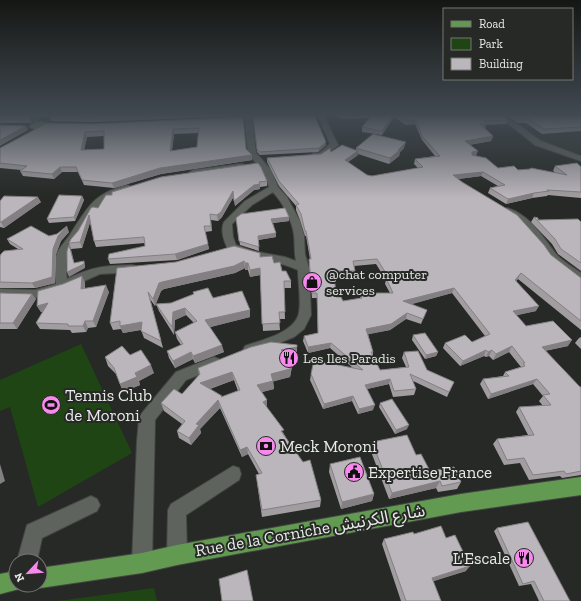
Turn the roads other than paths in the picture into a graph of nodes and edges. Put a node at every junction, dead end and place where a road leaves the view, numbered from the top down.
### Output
1 (251, 142) edge
2 (333, 142) edge
3 (537, 142) edge
4 (306, 156) edge
5 (270, 158) edge
6 (581, 159) edge
7 (260, 161) junction
8 (184, 174) edge
9 (139, 185) edge
10 (274, 188) junction
11 (501, 207) edge
12 (146, 268) edge
13 (303, 268) junction
14 (581, 279) edge
15 (62, 286) junction
16 (0, 293) edge
17 (240, 353) edge
18 (225, 359) edge
19 (233, 474) dead end
20 (581, 486) edge
21 (91, 505) dead end
22 (29, 553) edge
23 (177, 555) junction
24 (142, 563) junction
25 (48, 577) edge

1 - 7 street
2 - 4 street
3 - 6 street
5 - 7 street
7 - 8 street
7 - 10 street
9 - 15 street
10 - 13 street
10 - 13 street
11 - 14 street
12 - 15 street
13 - 17 street
15 - 16 street
18 - 24 street
19 - 23 street
20 - 23 main road, Rue de la Corniche شارع الكرنيش
21 - 22 street
23 - 24 main road, Rue de la Corniche شارع الكرنيش
24 - 25 main road, Rue de la Corniche شارع الكرنيش

